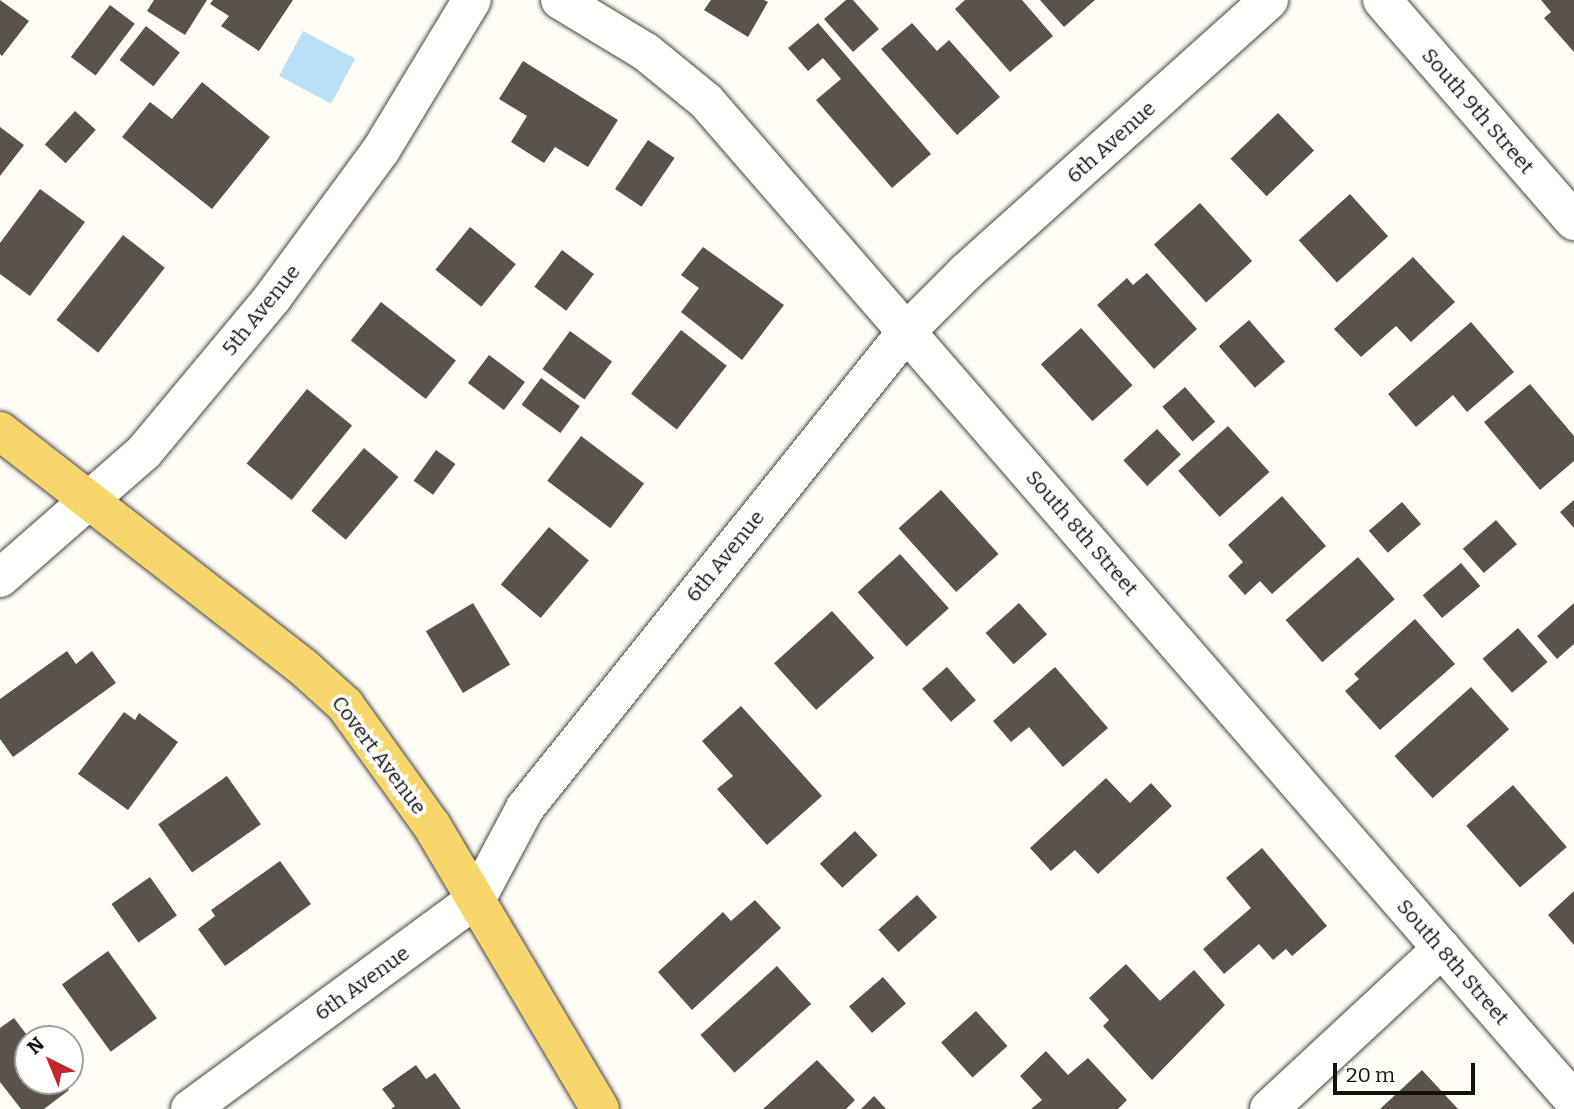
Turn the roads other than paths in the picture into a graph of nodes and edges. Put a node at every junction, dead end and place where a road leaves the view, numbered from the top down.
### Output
1 (472, 0) edge
2 (560, 0) edge
3 (1269, 0) edge
4 (1382, 0) edge
5 (1574, 221) edge
6 (907, 331) junction
7 (0, 431) edge
8 (93, 500) junction
9 (0, 578) edge
10 (477, 898) junction
11 (1442, 948) junction
12 (1574, 1101) edge
13 (190, 1109) edge
14 (600, 1109) edge
15 (1269, 1109) edge

1 - 8 street, 5th Avenue
2 - 6 street, South 8th Street
3 - 6 street, 6th Avenue
4 - 5 street, South 9th Street
6 - 10 street, 6th Avenue
6 - 11 street, South 8th Street
7 - 8 main road, Covert Avenue
8 - 9 street, 5th Avenue
8 - 10 main road, Covert Avenue
10 - 13 street, 6th Avenue
10 - 14 main road, Covert Avenue
11 - 12 street, South 8th Street
11 - 15 street

